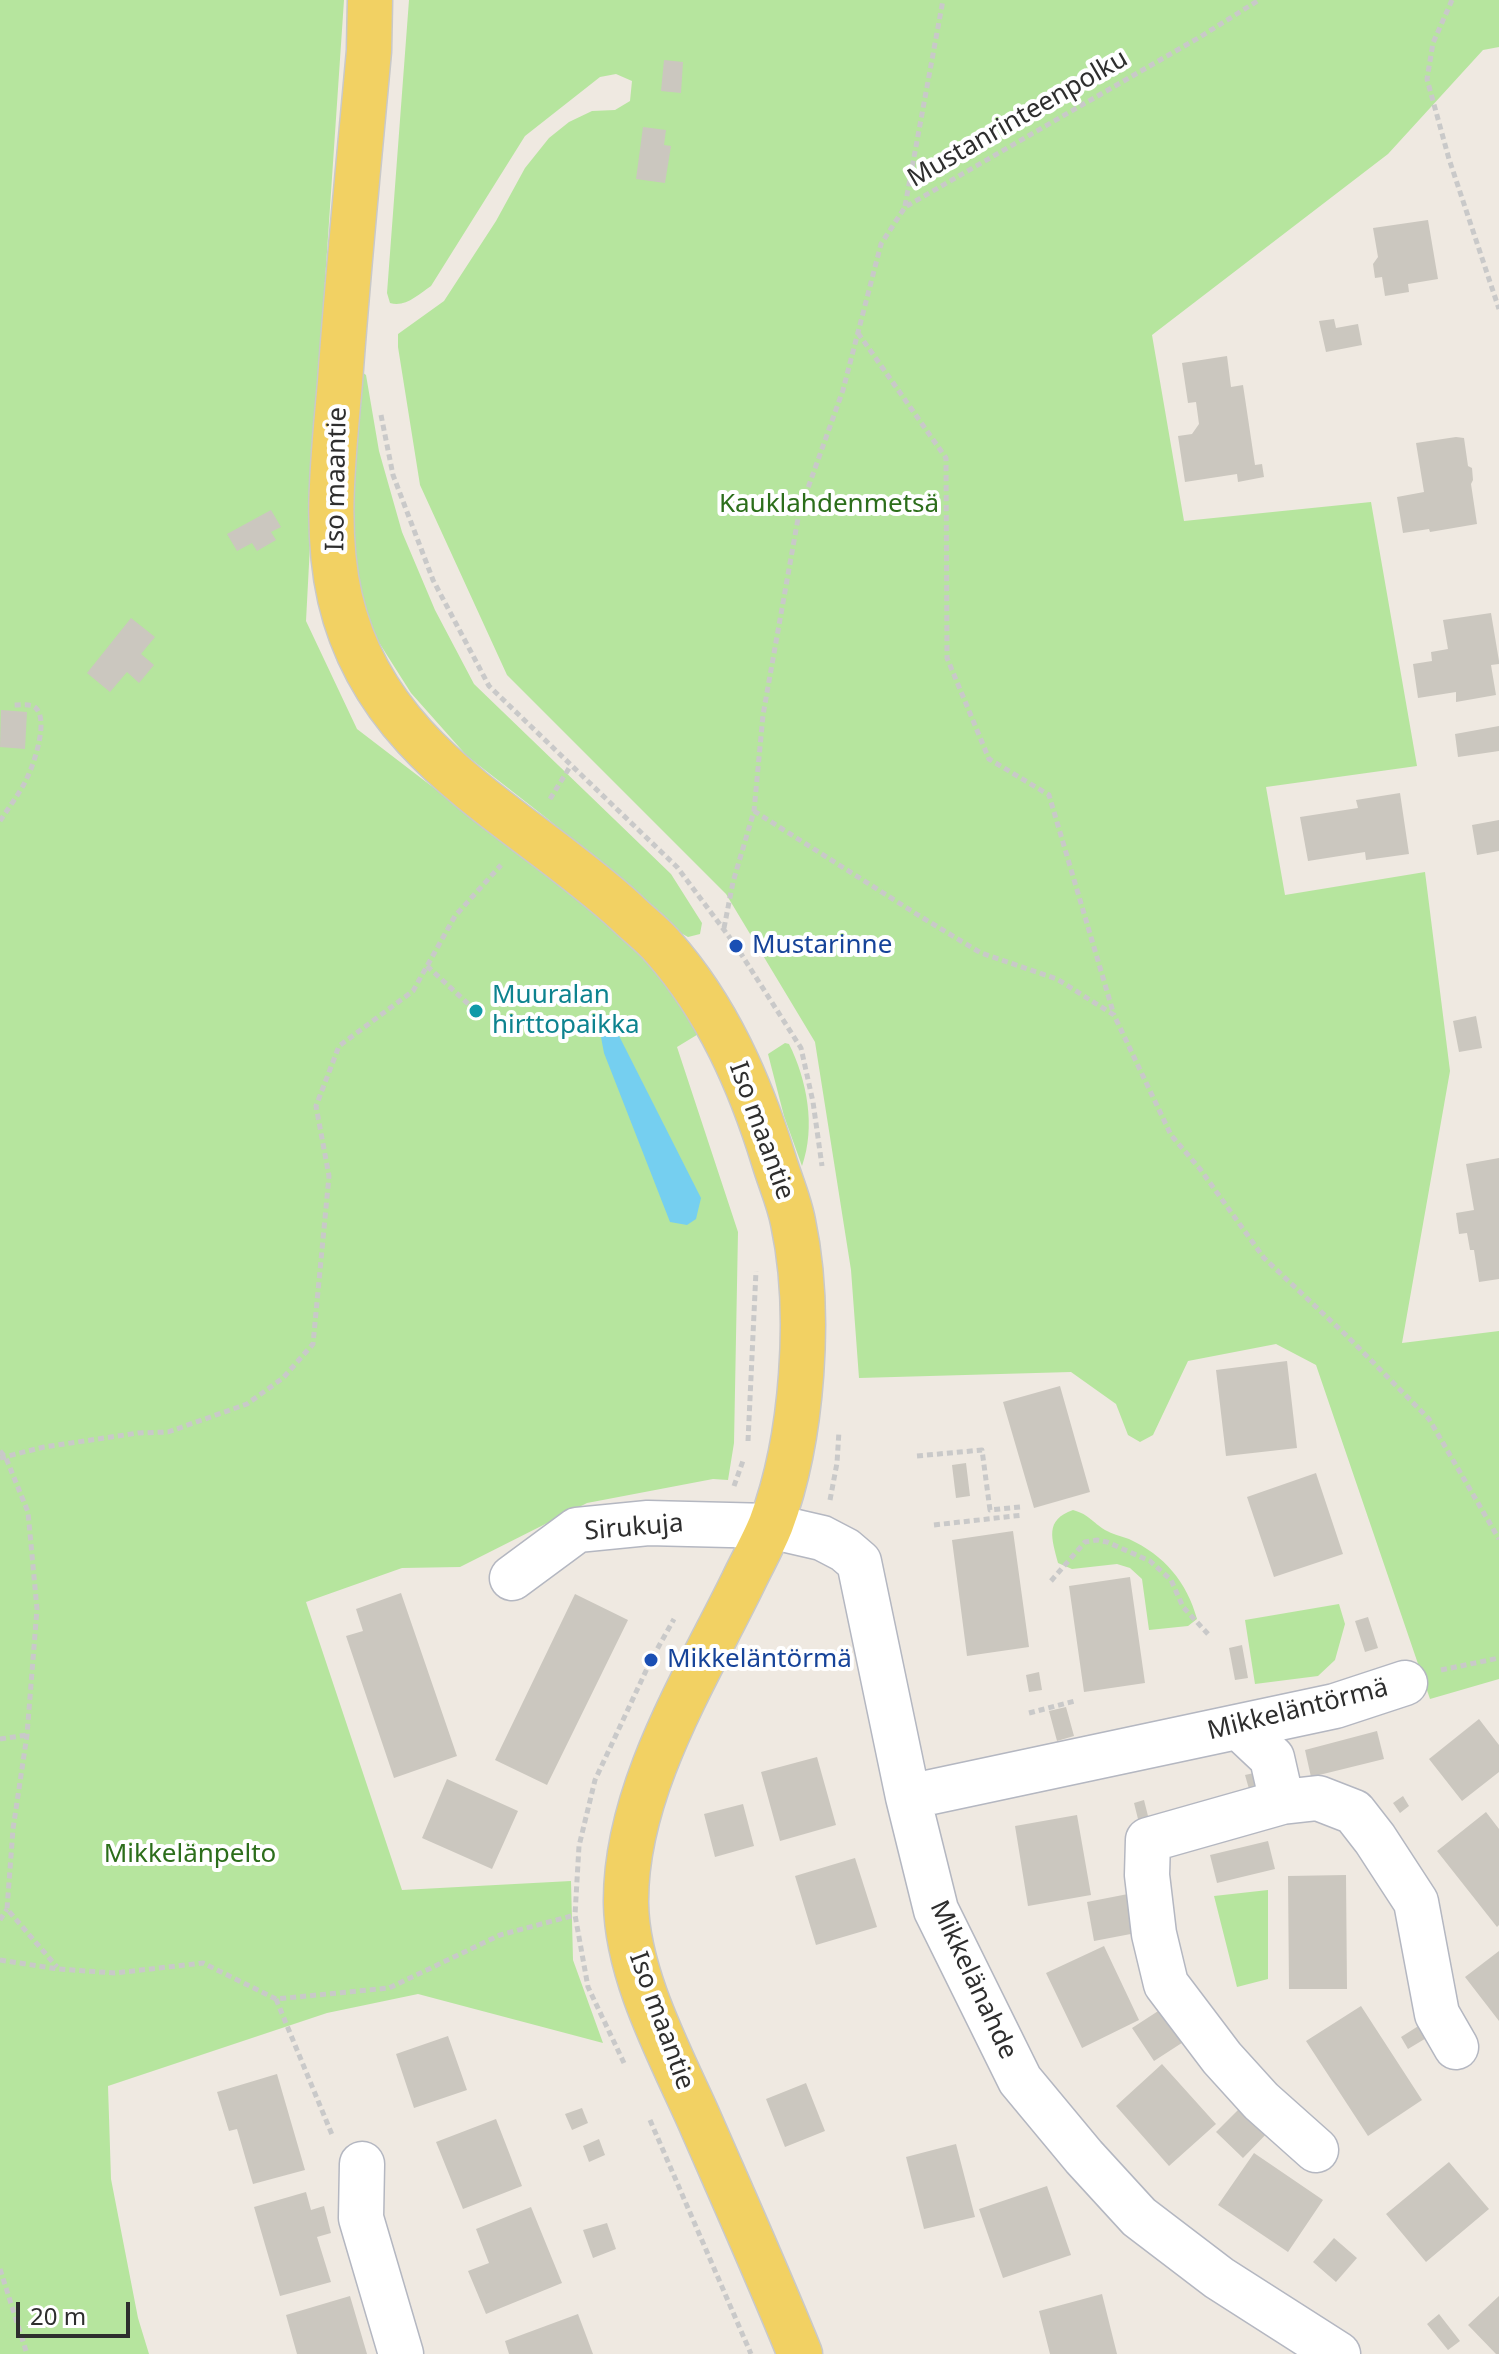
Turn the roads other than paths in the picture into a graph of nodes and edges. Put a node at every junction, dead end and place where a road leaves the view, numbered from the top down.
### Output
1 (370, 0) edge
2 (770, 1526) junction
3 (512, 1578) dead end
4 (1405, 1683) road end
5 (1239, 1727) junction
6 (908, 1797) junction
7 (1282, 1802) junction
8 (1456, 2047) dead end
9 (1316, 2150) dead end
10 (348, 2151) road end
11 (1327, 2351) edge
12 (401, 2354) edge
13 (800, 2354) edge

1 - 2 main road, Iso maantie
2 - 3 street, Sirukuja
2 - 6 street, Mikkelänahde
2 - 13 main road, Iso maantie
4 - 5 street, Mikkeläntörmä
5 - 6 street, Mikkeläntörmä
5 - 7 street
6 - 11 street, Mikkelänahde
7 - 8 street
7 - 9 street
10 - 12 street

